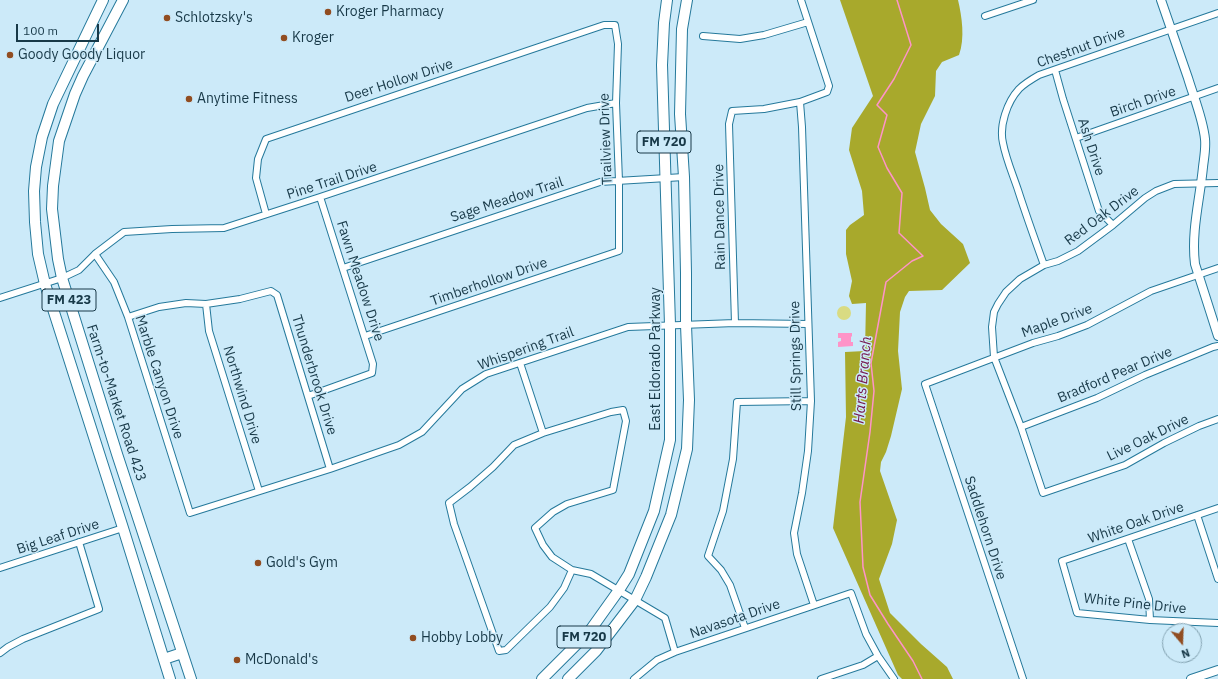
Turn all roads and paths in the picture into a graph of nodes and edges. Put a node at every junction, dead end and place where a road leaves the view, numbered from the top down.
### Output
1 (103, 0) edge
2 (123, 0) edge
3 (667, 0) edge
4 (687, 0) edge
5 (801, 0) edge
6 (1033, 0) edge
7 (1161, 0) edge
8 (1218, 12) edge
9 (984, 16) dead end
10 (808, 22) junction
11 (615, 25) joint
12 (1171, 29) junction
13 (703, 36) dead end
14 (69, 69) junction
15 (1055, 70) junction
16 (83, 76) junction
17 (1218, 88) edge
18 (1194, 97) junction
19 (800, 102) junction
20 (616, 103) junction
21 (1076, 138) junction
22 (684, 177) junction
23 (665, 178) junction
24 (619, 181) junction
25 (1202, 182) junction
26 (1218, 183) edge
27 (320, 198) junction
28 (266, 214) junction
29 (1113, 225) junction
30 (619, 251) joint
31 (95, 254) junction
32 (1044, 265) junction
33 (343, 268) junction
34 (1218, 268) edge
35 (1199, 275) junction
36 (62, 278) junction
37 (45, 284) junction
38 (0, 298) edge
39 (206, 304) junction
40 (128, 316) junction
41 (734, 323) junction
42 (808, 324) junction
43 (670, 325) junction
44 (686, 325) junction
45 (365, 336) junction
46 (1218, 336) edge
47 (1218, 346) edge
48 (994, 357) junction
49 (520, 363) junction
50 (925, 384) joint
51 (308, 396) junction
52 (811, 401) junction
53 (1218, 419) edge
54 (1021, 427) junction
55 (543, 433) junction
56 (117, 454) junction
57 (101, 459) junction
58 (330, 469) junction
59 (259, 491) junction
60 (1044, 493) joint
61 (1218, 508) edge
62 (190, 513) joint
63 (1197, 515) junction
64 (123, 528) junction
65 (1128, 539) junction
66 (79, 542) junction
67 (1062, 561) joint
68 (0, 568) edge
69 (572, 570) junction
70 (1218, 579) edge
71 (619, 590) junction
72 (635, 600) junction
73 (814, 605) junction
74 (1150, 620) junction
75 (1218, 623) edge
76 (745, 628) junction
77 (675, 652) junction
78 (0, 653) edge
79 (182, 653) junction
80 (878, 656) junction
81 (164, 659) junction
82 (1218, 670) edge
83 (170, 679) edge
84 (191, 679) edge
85 (542, 679) edge
86 (568, 679) edge
87 (634, 679) edge
88 (821, 679) edge
89 (894, 679) edge
90 (1023, 679) edge
91 (1191, 679) edge

1 - 14 main road, FM 423
2 - 16 main road, Farm-to-Market Road 423 / FM 423
3 - 23 main road, East Eldorado Parkway / FM 720
4 - 22 main road
5 - 10 street
6 - 9 street
7 - 12 street
8 - 12 street, Chestnut Drive
10 - 13 street
10 - 19 street
11 - 20 street, Trailview Drive
11 - 28 street, Deer Hollow Drive
12 - 15 street, Chestnut Drive
12 - 18 street
14 - 16 main road
14 - 37 main road, FM 423
15 - 21 street, Ash Drive
15 - 32 street, Chestnut Drive
16 - 36 main road, Farm-to-Market Road 423 / FM 423
17 - 18 street, Birch Drive
18 - 21 street, Birch Drive
18 - 25 street
19 - 41 street, Rain Dance Drive
19 - 42 street, Still Springs Drive
20 - 24 street, Trailview Drive
20 - 27 street, Pine Trail Drive
21 - 29 street, Ash Drive
22 - 23 street, Sage Meadow Trail
22 - 44 main road
23 - 24 street, Sage Meadow Trail
23 - 43 main road, East Eldorado Parkway / FM 720
24 - 30 street, Trailview Drive
24 - 33 street, Sage Meadow Trail
25 - 26 street, Red Oak Drive
25 - 29 street, Red Oak Drive
25 - 35 street
27 - 28 street, Pine Trail Drive
27 - 33 street, Fawn Meadow Drive
28 - 31 street, Pine Trail Drive
29 - 32 street, Red Oak Drive
30 - 45 street, Timberhollow Drive
31 - 36 street, Pine Trail Drive
31 - 40 street, Marble Canyon Drive
32 - 48 street, Red Oak Drive
33 - 45 street, Fawn Meadow Drive
34 - 35 street, Maple Drive
35 - 46 street
35 - 48 street, Maple Drive
36 - 37 street, Pine Trail Drive
36 - 56 main road, Farm-to-Market Road 423 / FM 423
37 - 38 street, Pine Trail Drive
37 - 57 main road, FM 423
39 - 40 street
39 - 51 street, Thunderbrook Drive
39 - 59 street, Northwind Drive
40 - 62 street, Marble Canyon Drive
41 - 42 street, Whispering Trail
41 - 44 street, Whispering Trail
42 - 52 street, Still Springs Drive
43 - 44 street, Whispering Trail
43 - 49 street, Whispering Trail
43 - 71 main road, East Eldorado Parkway / FM 720
44 - 72 main road
45 - 51 street, Fawn Meadow Drive
47 - 54 street, Bradford Pear Drive
48 - 50 street, Maple Drive
48 - 54 street, Red Oak Drive
49 - 55 street
49 - 58 street, Whispering Trail
50 - 90 street, Saddlehorn Drive
51 - 58 street, Thunderbrook Drive
52 - 73 street, Still Springs Drive
52 - 76 street
53 - 60 street, Live Oak Drive
54 - 60 street, Red Oak Drive
55 - 69 street
55 - 69 street
56 - 57 main road
56 - 79 main road, Farm-to-Market Road 423 / FM 423
57 - 64 main road, FM 423
58 - 59 street, Whispering Trail
59 - 62 street, Whispering Trail
61 - 63 street, White Oak Drive
63 - 65 street, White Oak Drive
63 - 70 street
64 - 66 street, Big Leaf Drive
64 - 81 main road, FM 423
65 - 67 street, White Oak Drive
65 - 74 street
66 - 68 street, Big Leaf Drive
66 - 78 street
67 - 74 street, White Pine Drive
69 - 71 street
71 - 72 street
71 - 85 main road, East Eldorado Parkway / FM 720
72 - 77 street
72 - 86 main road
73 - 76 street, Navasota Drive
73 - 80 street, Navasota Drive
74 - 75 street, White Pine Drive
76 - 77 street, Navasota Drive
77 - 87 street, Navasota Drive
79 - 81 main road
79 - 84 main road, Farm-to-Market Road 423 / FM 423
80 - 88 street
80 - 89 street
81 - 83 main road, FM 423
82 - 91 street

